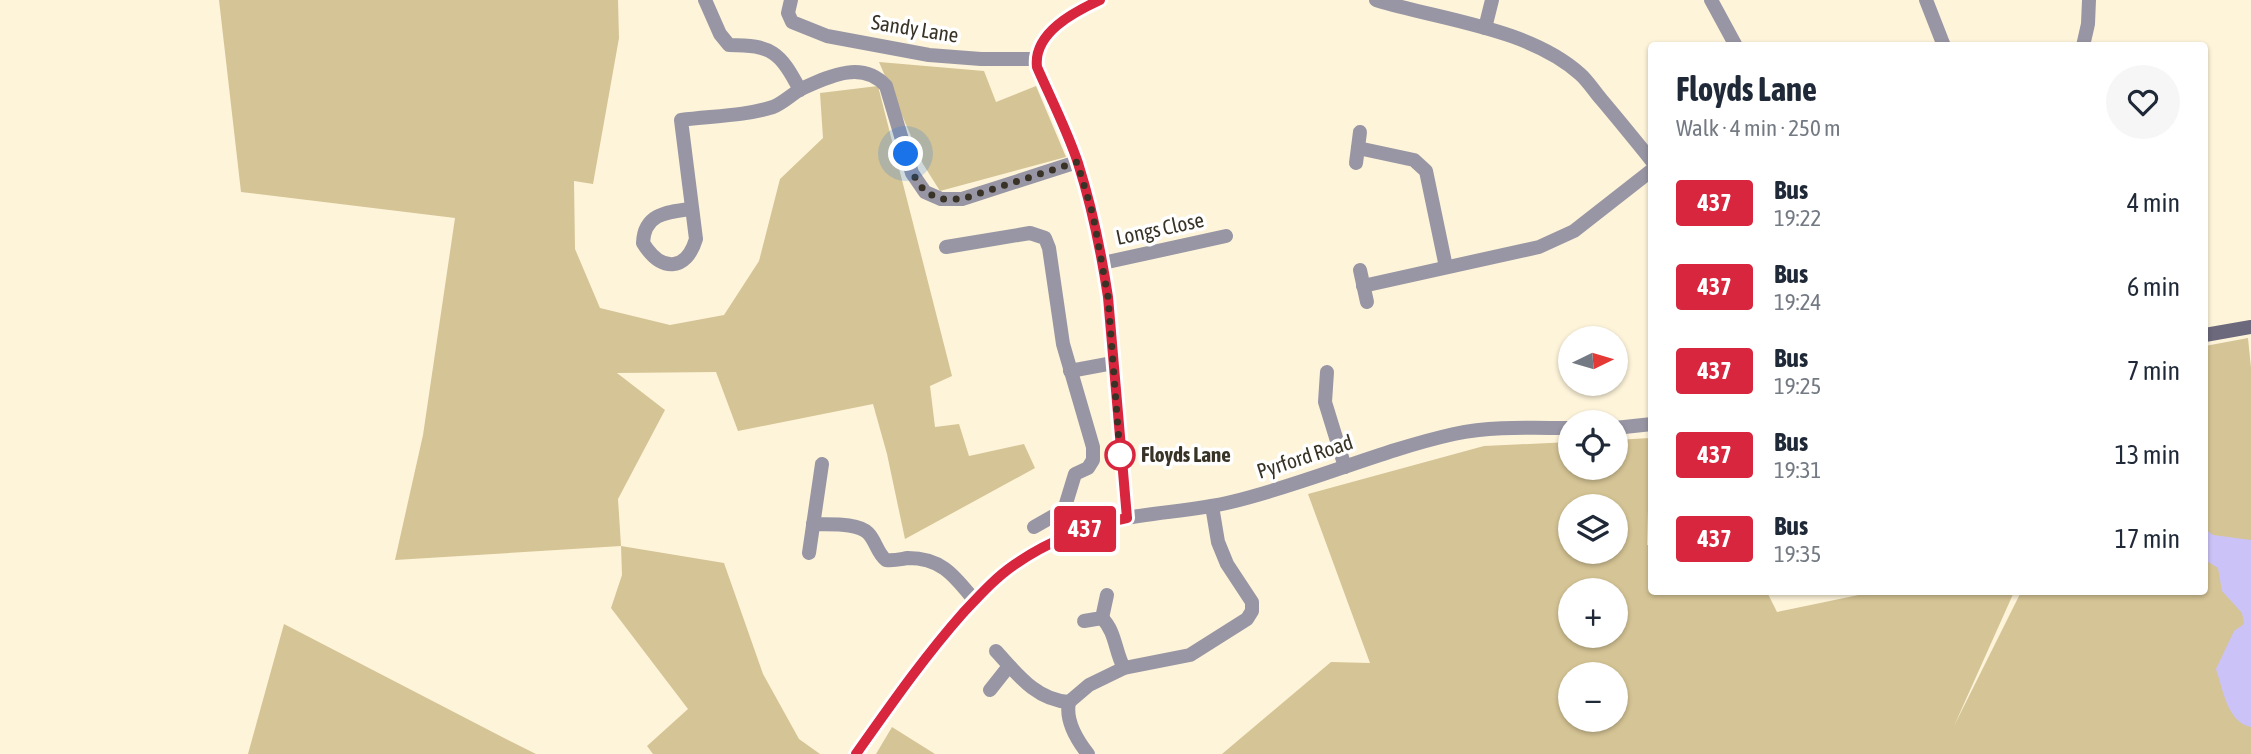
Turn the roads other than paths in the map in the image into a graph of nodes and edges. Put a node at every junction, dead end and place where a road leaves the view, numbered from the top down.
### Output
1 (705, 0) edge
2 (791, 0) edge
3 (1100, 0) edge
4 (1376, 0) edge
5 (1492, 0) edge
6 (1711, 0) edge
7 (1926, 0) edge
8 (2089, 0) edge
9 (1485, 28) junction
10 (1734, 42) edge
11 (1942, 42) edge
12 (2084, 42) edge
13 (1036, 58) junction
14 (800, 90) junction
15 (1360, 132) dead end
16 (1358, 148) junction
17 (1648, 156) edge
18 (1077, 162) junction
19 (1356, 163) dead end
20 (1648, 173) edge
21 (690, 209) dead end
22 (1226, 236) dead end
23 (946, 247) dead end
24 (1103, 263) junction
25 (1446, 267) junction
26 (1360, 270) dead end
27 (1363, 286) junction
28 (1367, 302) dead end
29 (2251, 327) edge
30 (2208, 334) edge
31 (1113, 363) junction
32 (1070, 371) junction
33 (1327, 372) dead end
34 (1648, 424) edge
35 (1628, 427) edge
36 (1558, 428) edge
37 (822, 464) dead end
38 (1345, 467) junction
39 (1212, 506) junction
40 (1127, 518) junction
41 (813, 524) junction
42 (1034, 527) dead end
43 (809, 553) dead end
44 (1107, 595) dead end
45 (975, 601) junction
46 (1102, 618) junction
47 (1084, 621) dead end
48 (996, 651) dead end
49 (1009, 666) junction
50 (1124, 668) junction
51 (990, 690) dead end
52 (1069, 702) junction
53 (856, 754) edge
54 (1088, 754) edge

1 - 14 street
2 - 13 street, Sandy Lane
3 - 13 street
4 - 9 street
5 - 9 street
6 - 10 street
7 - 11 street
8 - 12 street
9 - 17 street
13 - 18 street
14 - 18 street
14 - 21 street
15 - 16 street
16 - 19 street
16 - 25 street
18 - 24 street
20 - 25 street
22 - 24 street, Longs Close
23 - 32 street
24 - 31 street
25 - 27 street
26 - 27 street
27 - 28 street
29 - 30 street
31 - 32 street
31 - 40 street
32 - 42 street
33 - 38 street
34 - 35 street
36 - 38 street, Pyrford Road
37 - 41 street
38 - 39 street, Pyrford Road
39 - 40 street, Pyrford Road
39 - 50 street
40 - 45 street, Pyrford Road
41 - 43 street
41 - 45 street
44 - 46 street
45 - 53 street, Pyrford Road
46 - 47 street
46 - 50 street
48 - 49 street
49 - 51 street
49 - 52 street
50 - 52 street
52 - 54 street

